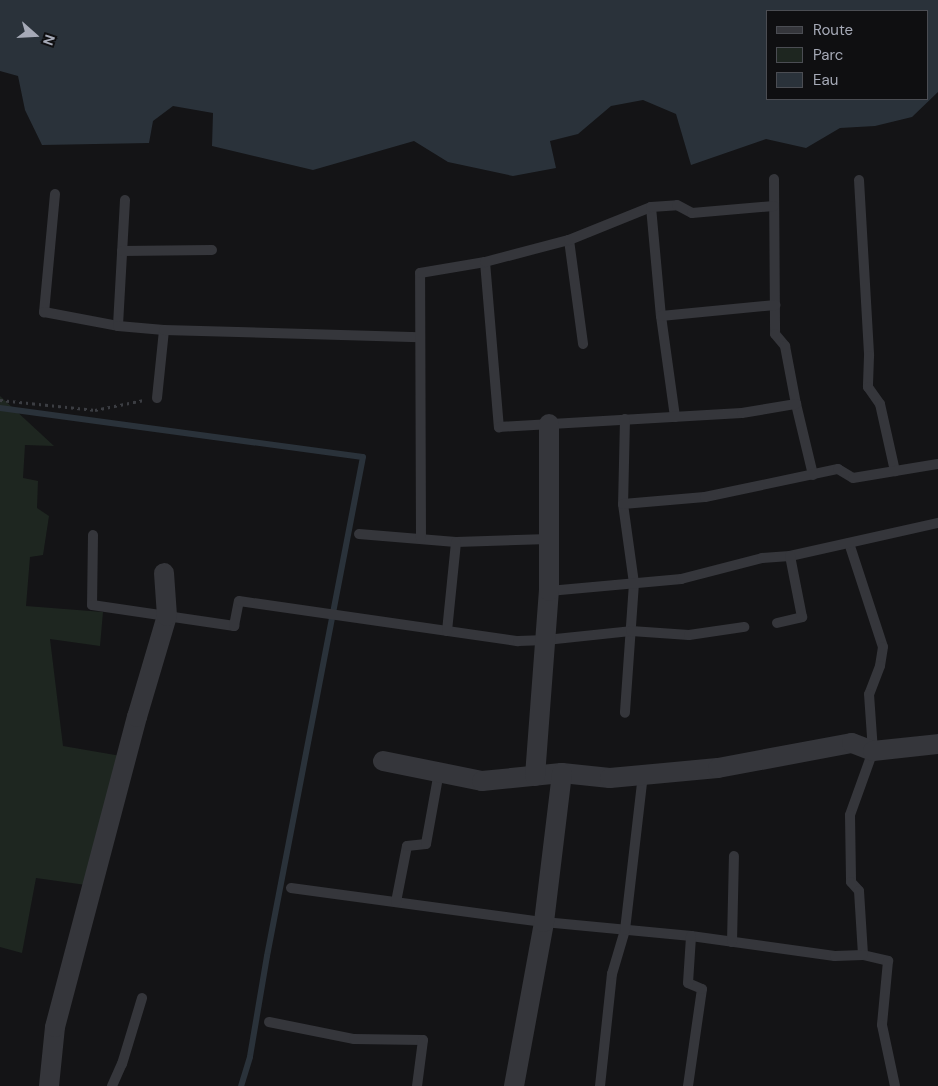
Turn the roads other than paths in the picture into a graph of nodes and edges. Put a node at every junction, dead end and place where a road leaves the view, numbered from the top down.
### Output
1 (774, 179) dead end
2 (859, 180) dead end
3 (55, 194) dead end
4 (125, 200) dead end
5 (774, 206) junction
6 (651, 207) junction
7 (569, 240) junction
8 (212, 250) dead end
9 (122, 251) junction
10 (485, 262) junction
11 (775, 304) junction
12 (661, 316) junction
13 (118, 326) junction
14 (164, 330) junction
15 (420, 337) junction
16 (583, 344) dead end
17 (157, 398) road end
18 (796, 404) junction
19 (675, 417) junction
20 (625, 420) junction
21 (549, 424) junction
22 (938, 464) edge
23 (895, 471) junction
24 (813, 475) junction
25 (623, 504) junction
26 (938, 523) edge
27 (359, 534) dead end
28 (93, 535) dead end
29 (421, 539) junction
30 (549, 539) junction
31 (456, 542) junction
32 (849, 544) junction
33 (790, 556) junction
34 (164, 572) dead end
35 (634, 583) junction
36 (549, 590) junction
37 (167, 616) junction
38 (777, 623) dead end
39 (744, 627) dead end
40 (447, 631) junction
41 (631, 631) junction
42 (546, 640) junction
43 (625, 713) dead end
44 (938, 744) edge
45 (873, 751) junction
46 (384, 761) dead end
47 (439, 772) junction
48 (562, 774) junction
49 (643, 775) junction
50 (535, 776) junction
51 (734, 856) dead end
52 (291, 888) dead end
53 (396, 902) junction
54 (544, 922) junction
55 (626, 930) junction
56 (692, 936) junction
57 (732, 942) junction
58 (863, 955) junction
59 (142, 998) dead end
60 (269, 1022) dead end
61 (49, 1086) edge
62 (112, 1086) edge
63 (417, 1086) edge
64 (514, 1086) edge
65 (600, 1086) edge
66 (688, 1086) edge
67 (895, 1086) edge

1 - 5 lane
2 - 23 lane
3 - 13 lane
4 - 9 lane
5 - 6 lane
5 - 11 lane
6 - 7 lane
6 - 12 lane
7 - 10 lane
7 - 16 lane
8 - 9 lane
9 - 13 lane
10 - 15 lane
10 - 21 lane
11 - 12 lane
11 - 18 lane
12 - 19 lane
13 - 14 lane
14 - 15 lane
14 - 17 lane
15 - 29 lane
18 - 19 lane
18 - 24 lane
19 - 20 lane
20 - 21 lane
20 - 25 lane
21 - 30 street
22 - 23 lane
23 - 24 lane
24 - 25 lane
25 - 35 lane
26 - 32 lane
27 - 29 lane
28 - 37 lane
29 - 31 lane
30 - 31 lane
30 - 36 street
31 - 40 lane
32 - 33 lane
32 - 45 lane
33 - 35 lane
33 - 38 lane
34 - 37 street
35 - 36 lane
35 - 41 lane
36 - 42 street
37 - 40 lane
37 - 61 street
39 - 41 lane
40 - 42 lane
41 - 42 lane
41 - 43 lane
42 - 50 street
44 - 45 street
45 - 49 street
45 - 58 lane
46 - 47 street
47 - 50 street
47 - 53 lane
48 - 49 street
48 - 50 street
48 - 54 street
49 - 55 lane
51 - 57 lane
52 - 53 lane
53 - 54 lane
54 - 55 lane
54 - 64 street
55 - 56 lane
55 - 65 lane
56 - 57 lane
56 - 66 lane
57 - 58 lane
58 - 67 lane
59 - 62 lane
60 - 63 lane

